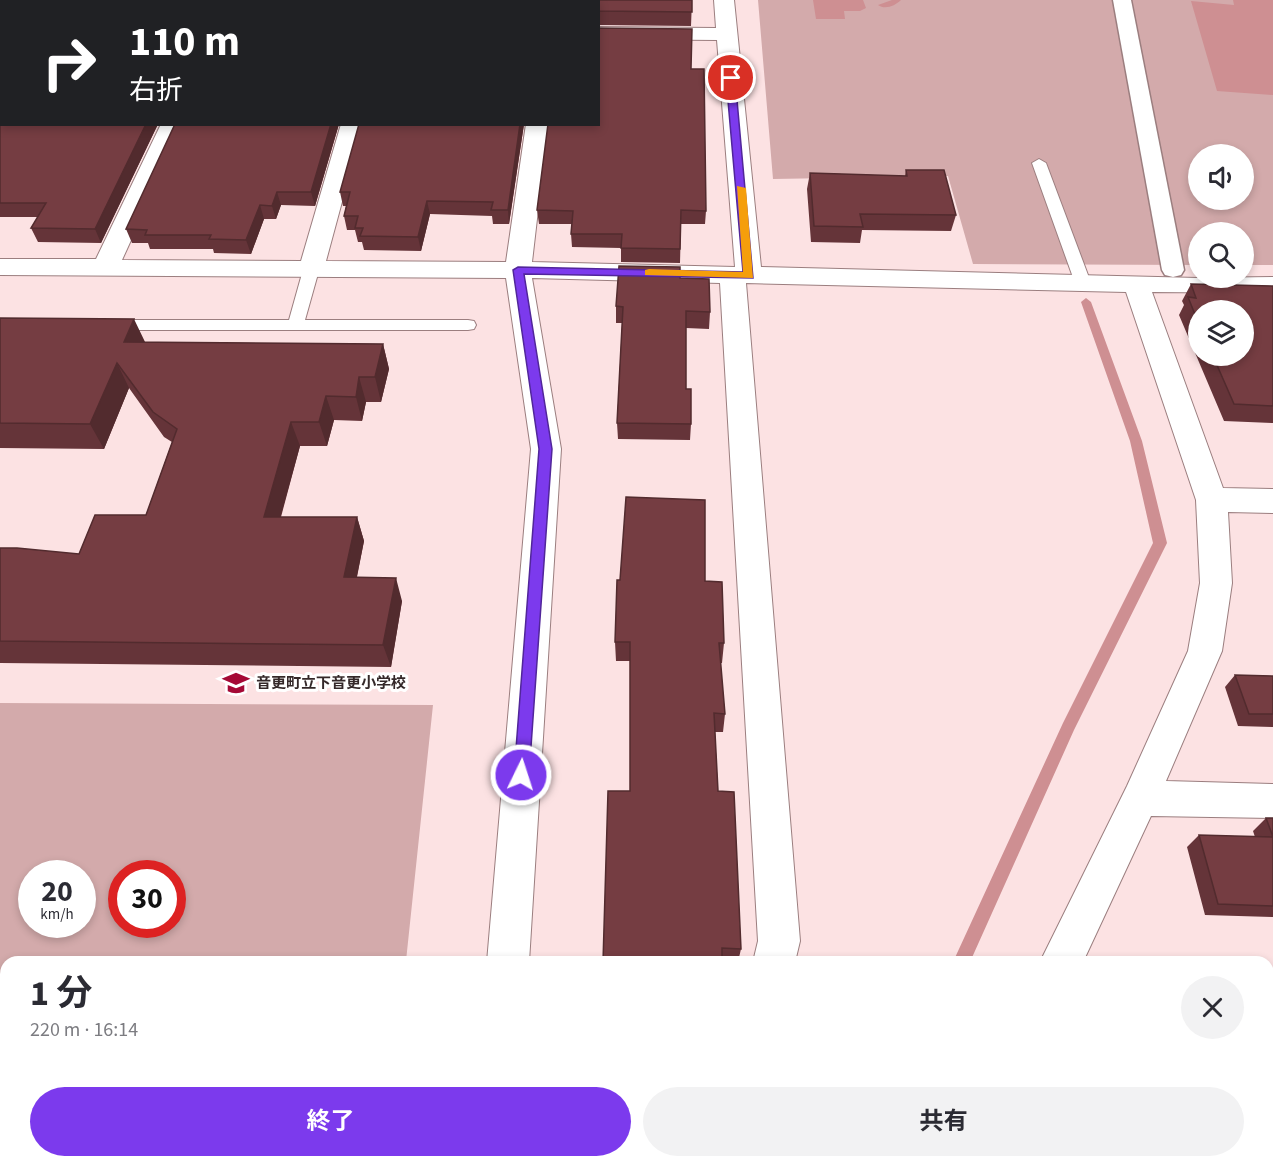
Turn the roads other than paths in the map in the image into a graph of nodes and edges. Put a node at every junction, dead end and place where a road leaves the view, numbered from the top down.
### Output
1 (724, 0) edge
2 (1122, 0) edge
3 (600, 33) edge
4 (727, 34) junction
5 (172, 126) edge
6 (351, 126) edge
7 (537, 126) edge
8 (1039, 163) dead end
9 (0, 267) edge
10 (105, 268) junction
11 (311, 270) junction
12 (518, 270) junction
13 (1173, 270) dead end
14 (741, 275) junction
15 (1083, 283) junction
16 (1136, 284) junction
17 (1273, 285) edge
18 (95, 325) edge
19 (296, 325) junction
20 (468, 325) dead end
21 (1212, 500) junction
22 (1273, 501) edge
23 (1140, 798) junction
24 (1273, 801) edge
25 (508, 956) edge
26 (775, 956) edge
27 (1064, 956) edge

1 - 4 street
2 - 13 street
3 - 4 street
4 - 14 street
5 - 10 street
6 - 11 street
7 - 12 street
8 - 15 lane
9 - 10 street
10 - 11 street
11 - 12 street
11 - 19 lane
12 - 14 street
12 - 25 street
14 - 15 street
14 - 26 street
15 - 16 street
16 - 17 street
16 - 21 street
18 - 19 lane
19 - 20 lane
21 - 22 street
21 - 23 street
23 - 24 street
23 - 27 street

